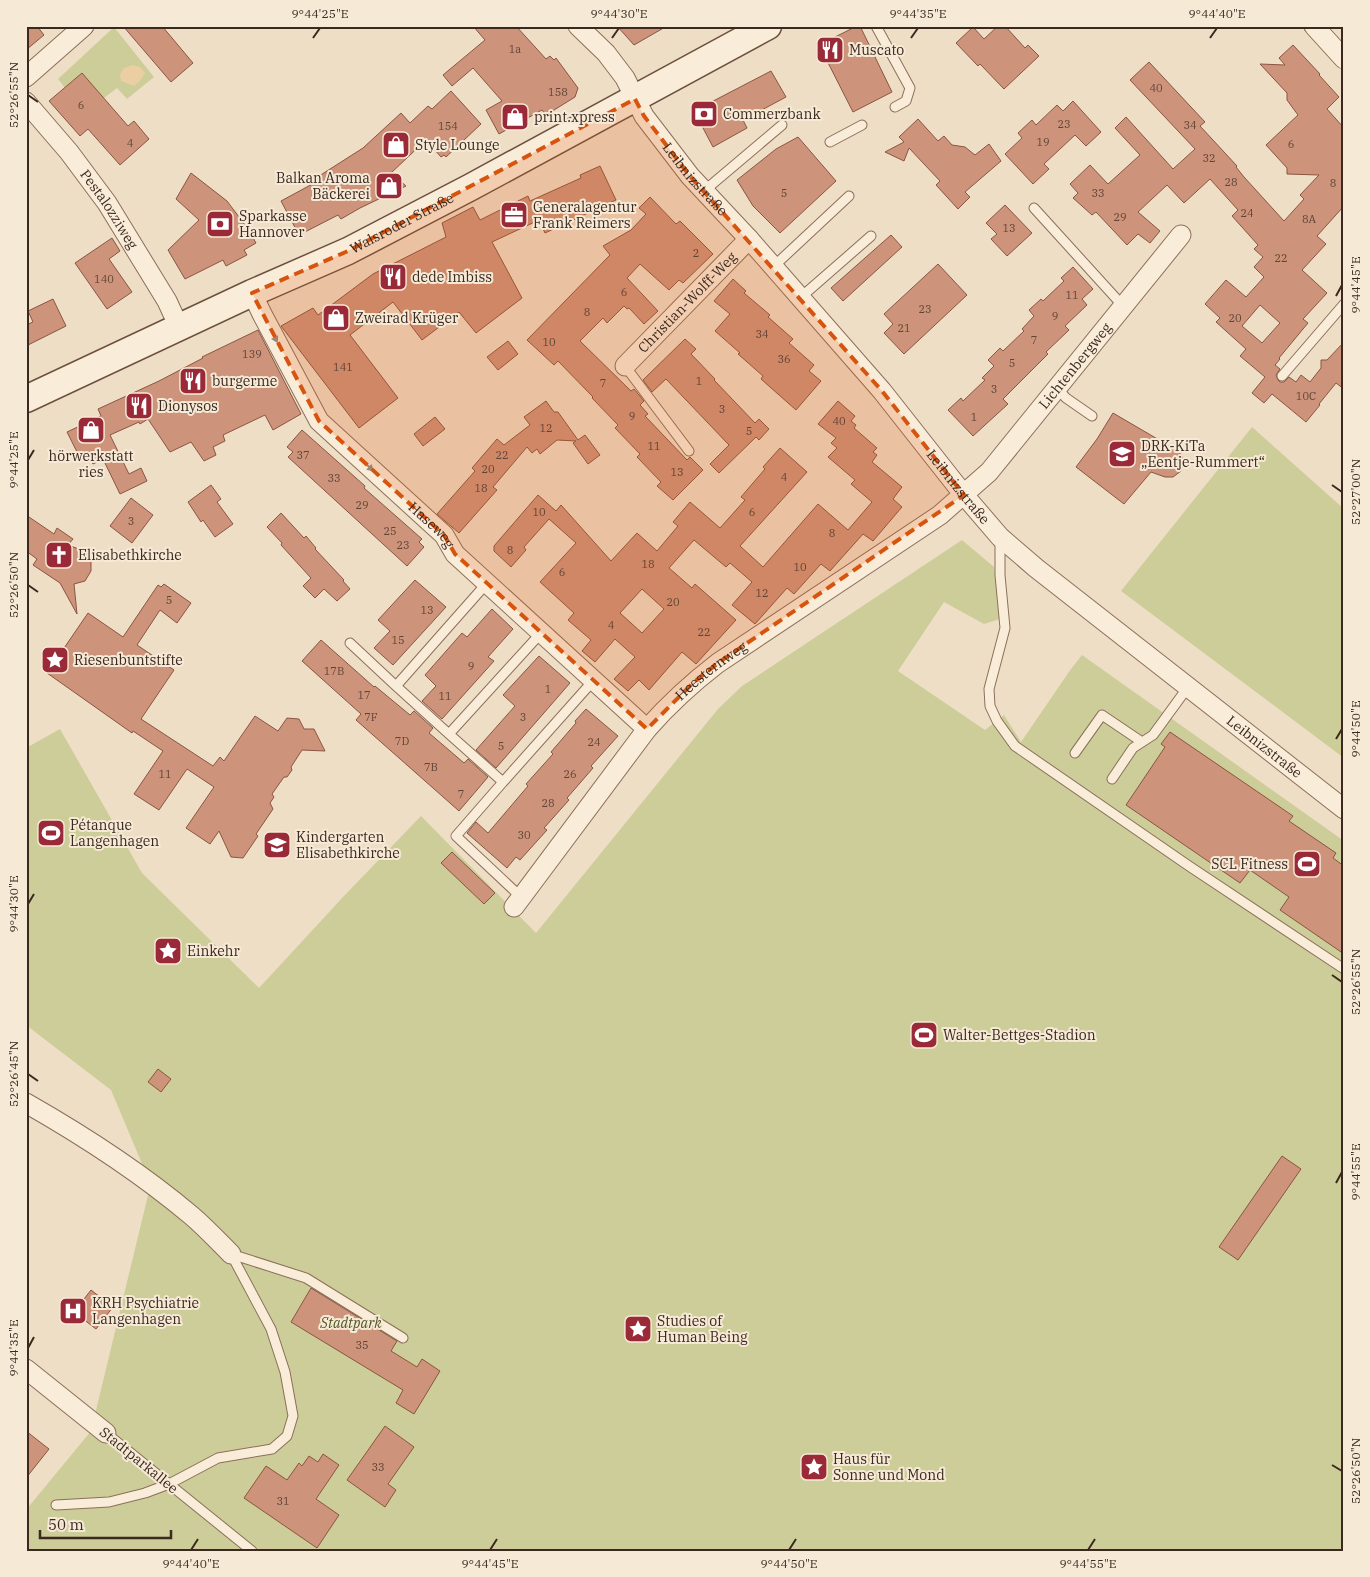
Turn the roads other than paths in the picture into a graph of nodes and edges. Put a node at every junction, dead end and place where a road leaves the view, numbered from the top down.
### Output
1 (84, 26) edge
2 (578, 26) edge
3 (768, 26) edge
4 (876, 26) edge
5 (1314, 26) edge
6 (1344, 59) edge
7 (26, 77) edge
8 (635, 99) junction
9 (26, 102) edge
10 (895, 107) dead end
11 (862, 125) dead end
12 (782, 126) dead end
13 (830, 142) dead end
14 (704, 190) junction
15 (849, 196) dead end
16 (1034, 208) dead end
17 (1181, 235) dead end
18 (870, 236) dead end
19 (749, 239) junction
20 (773, 267) junction
21 (252, 293) junction
22 (800, 298) junction
23 (1344, 304) edge
24 (1123, 306) junction
25 (179, 327) junction
26 (625, 366) joint
27 (1282, 376) dead end
28 (1057, 388) junction
29 (26, 399) edge
30 (1092, 416) dead end
31 (689, 451) dead end
32 (964, 495) junction
33 (1000, 538) junction
34 (487, 582) junction
35 (541, 633) junction
36 (350, 643) dead end
37 (593, 681) junction
38 (396, 686) junction
39 (1188, 687) junction
40 (647, 729) junction
41 (449, 734) junction
42 (1142, 742) junction
43 (1075, 753) dead end
44 (1112, 779) dead end
45 (503, 782) junction
46 (1344, 809) edge
47 (517, 902) joint
48 (1344, 969) edge
49 (26, 1103) edge
50 (231, 1254) junction
51 (403, 1338) dead end
52 (26, 1368) edge
53 (106, 1433) joint
54 (169, 1484) junction
55 (56, 1505) dead end
56 (252, 1551) edge

1 - 7 street
2 - 8 street, Leibnizstraße
3 - 8 street, Walsroder Straße
4 - 10 lane
5 - 6 street
8 - 14 street, Leibnizstraße
8 - 21 street, Walsroder Straße
9 - 25 street, Pestalozziweg
11 - 13 lane
12 - 14 lane
14 - 19 street, Leibnizstraße
15 - 20 lane
16 - 24 lane
17 - 24 street, Lichtenbergweg
18 - 22 lane
19 - 20 street, Leibnizstraße
19 - 26 street, Christian-Wolff-Weg
20 - 22 street, Leibnizstraße
21 - 25 street, Walsroder Straße
21 -> 34 street, Haseweg
22 - 32 street, Leibnizstraße
23 - 27 lane
24 - 28 street, Lichtenbergweg
25 - 29 street, Walsroder Straße
26 - 31 lane
28 - 30 lane
28 - 32 street, Lichtenbergweg
32 - 33 street, Leibnizstraße
32 - 40 street, Heesternweg
33 - 39 street, Leibnizstraße
33 - 48 lane
34 - 35 street, Haseweg
34 - 38 lane
35 - 37 street, Haseweg
35 - 41 lane
36 - 38 lane
37 - 40 street, Haseweg
37 - 45 lane
38 - 41 lane
39 - 42 lane
39 - 46 street, Leibnizstraße
40 - 47 street, Heesternweg
41 - 45 lane
42 - 43 lane
42 - 44 lane
45 - 47 lane
49 - 50 street
50 - 51 lane
50 - 54 lane
52 - 53 street, Stadtparkallee
53 - 54 lane, Stadtparkallee
54 - 55 lane
54 - 56 lane, Stadtparkallee

